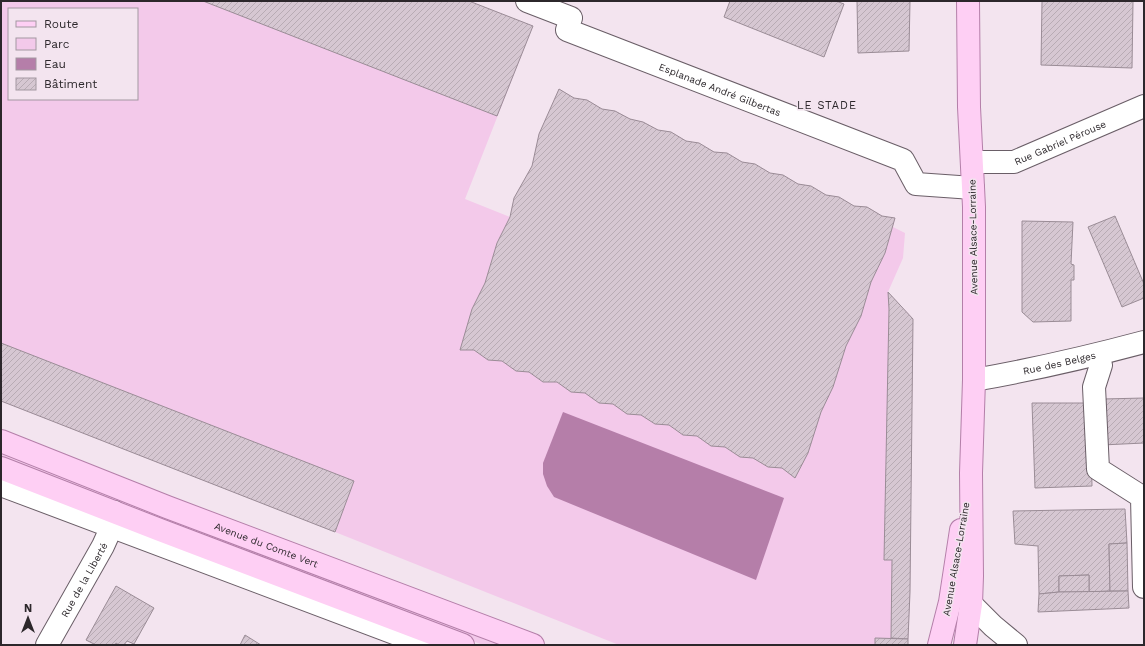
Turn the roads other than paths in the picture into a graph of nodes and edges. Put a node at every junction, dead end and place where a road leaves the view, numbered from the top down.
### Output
1 (526, 1) edge
2 (968, 1) edge
3 (1144, 106) edge
4 (972, 162) junction
5 (973, 188) junction
6 (1144, 342) edge
7 (1100, 365) dead end
8 (974, 380) junction
9 (1, 441) edge
10 (1, 468) edge
11 (971, 472) junction
12 (1, 485) edge
13 (113, 519) junction
14 (1144, 587) edge
15 (971, 604) junction
16 (46, 645) edge
17 (426, 645) edge
18 (463, 645) edge
19 (533, 645) edge
20 (939, 645) edge
21 (964, 645) edge
22 (1016, 645) edge

1 - 5 street, Esplanade André Gilbertas
2 - 4 main road, Avenue Alsace-Lorraine
3 - 4 street, Rue Gabriel Pérouse
4 - 5 main road, Avenue Alsace-Lorraine
5 - 8 main road, Avenue Alsace-Lorraine
6 - 8 street, Rue des Belges
7 - 14 street
8 - 11 main road, Avenue Alsace-Lorraine
9 - 19 main road, Avenue du Comte Vert
10 - 13 main road
11 - 15 main road, Avenue Alsace-Lorraine
11 - 20 main road, Avenue Alsace-Lorraine
12 - 13 street
13 - 16 street, Rue de la Liberté
13 - 17 street
13 - 18 main road
15 - 21 main road, Avenue Alsace-Lorraine
15 - 22 street

